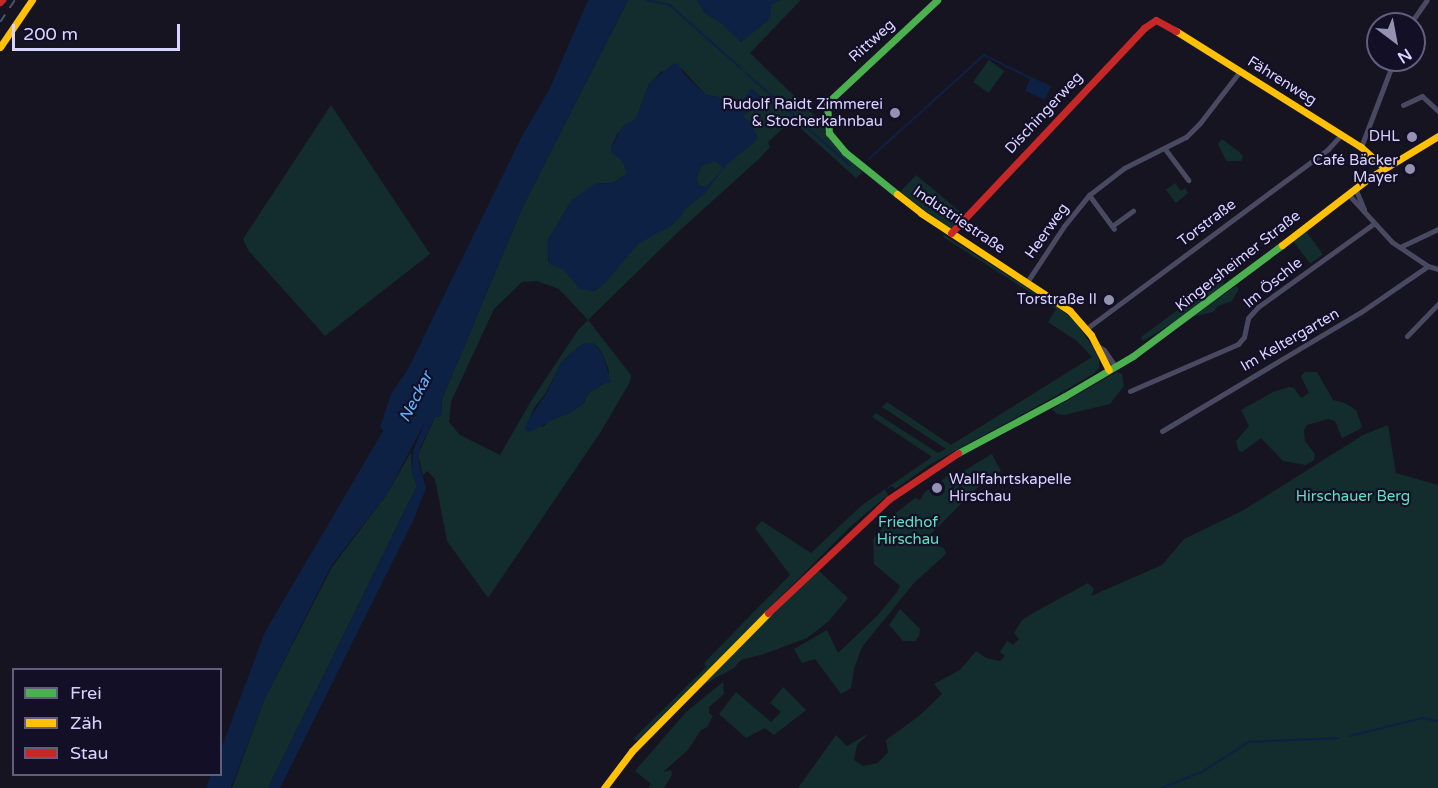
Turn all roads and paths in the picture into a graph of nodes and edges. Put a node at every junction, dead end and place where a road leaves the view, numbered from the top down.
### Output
1 (32, 0) edge
2 (937, 0) edge
3 (1163, 22) joint
4 (0, 47) edge
5 (1240, 71) junction
6 (1389, 72) edge
7 (827, 103) joint
8 (1403, 105) dead end
9 (1438, 111) edge
10 (1341, 135) junction
11 (1438, 136) edge
12 (1361, 147) junction
13 (1165, 149) junction
14 (1384, 168) junction
15 (1188, 180) dead end
16 (1355, 188) junction
17 (1348, 194) junction
18 (1089, 195) junction
19 (1364, 210) junction
20 (1133, 211) dead end
21 (1373, 224) junction
22 (1438, 229) edge
23 (951, 233) junction
24 (1400, 247) junction
25 (1428, 266) junction
26 (1438, 269) edge
27 (1027, 282) junction
28 (1438, 304) edge
29 (1086, 329) junction
30 (1407, 336) dead end
31 (1112, 368) junction
32 (1130, 392) dead end
33 (1162, 431) dead end
34 (604, 788) edge

1 - 4 street
2 - 7 street, Rittweg
3 - 5 street, Fährenweg
3 - 23 street, Dischingerweg
5 - 10 street, Fährenweg
5 - 13 street, Heerweg
6 - 12 street
7 - 23 street, Industriestraße
8 - 9 street
10 - 12 street, Fährenweg
10 - 29 street, Torstraße
11 - 14 street, Kingersheimer Straße
12 - 14 street, Fährenweg
13 - 15 street
13 - 18 street, Heerweg
14 - 16 street, Kingersheimer Straße
16 - 17 street, Kingersheimer Straße
16 - 19 street
17 - 19 street
17 - 31 street, Kingersheimer Straße
18 - 20 street, Heerweg
18 - 27 street, Heerweg
19 - 21 street
21 - 24 street
21 - 32 street, Im Öschle
22 - 24 street
23 - 27 street, Industriestraße
24 - 25 street
25 - 26 street
25 - 33 street, Im Keltergarten
27 - 29 street, Industriestraße
28 - 30 street
29 - 31 street, Industriestraße
31 - 34 street, Kingersheimer Straße

